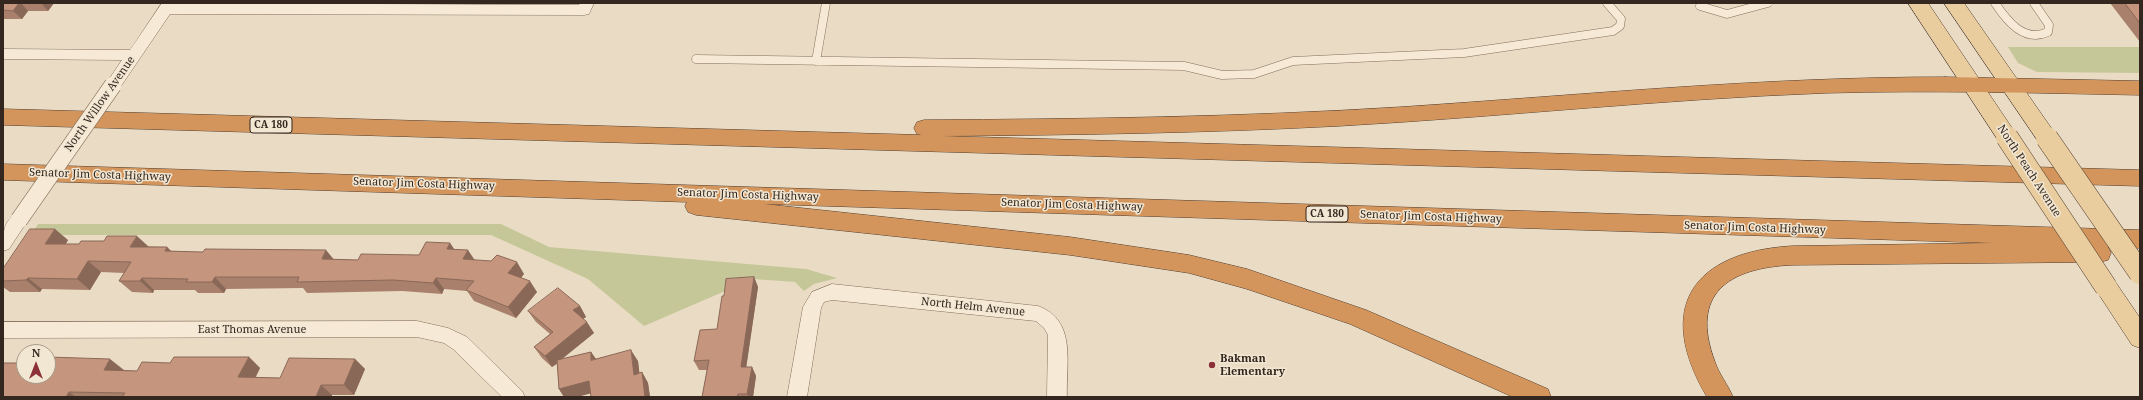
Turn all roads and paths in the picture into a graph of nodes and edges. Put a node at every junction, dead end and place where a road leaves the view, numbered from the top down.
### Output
1 (826, 3) edge
2 (1607, 3) edge
3 (1768, 3) edge
4 (1918, 3) edge
5 (1954, 3) edge
6 (1995, 3) edge
7 (2034, 3) edge
8 (168, 6) edge
9 (1700, 6) dead end
10 (585, 7) edge
11 (3, 54) edge
12 (134, 55) junction
13 (696, 59) dead end
14 (816, 61) junction
15 (1972, 85) junction
16 (2012, 86) junction
17 (2140, 88) edge
18 (3, 117) edge
19 (539, 132) junction
20 (3, 172) edge
21 (2140, 178) edge
22 (514, 187) junction
23 (2140, 239) edge
24 (3, 244) edge
25 (2140, 253) edge
26 (2140, 274) edge
27 (3, 330) edge
28 (2140, 338) edge
29 (515, 397) edge
30 (797, 397) edge
31 (1057, 397) edge
32 (1539, 397) edge
33 (1722, 397) edge

1 - 14 lane
2 - 14 lane
3 - 9 lane
4 - 15 main road, North Peach Avenue
5 - 16 main road
6 - 7 lane
8 - 10 street
8 - 12 street, North Willow Avenue
11 - 12 street
12 - 24 street, North Willow Avenue, bridge
13 - 14 lane
15 - 16 highway
15 - 19 highway
15 - 28 main road, North Peach Avenue, bridge
16 - 17 highway
16 - 26 main road, bridge
18 - 19 highway, CA 180
19 - 21 highway, CA 180
20 - 22 highway, Senator Jim Costa Highway / CA 180
22 - 23 highway, Senator Jim Costa Highway / CA 180
22 - 32 highway
25 - 33 highway
27 - 29 street, East Thomas Avenue
30 - 31 street, North Helm Avenue

